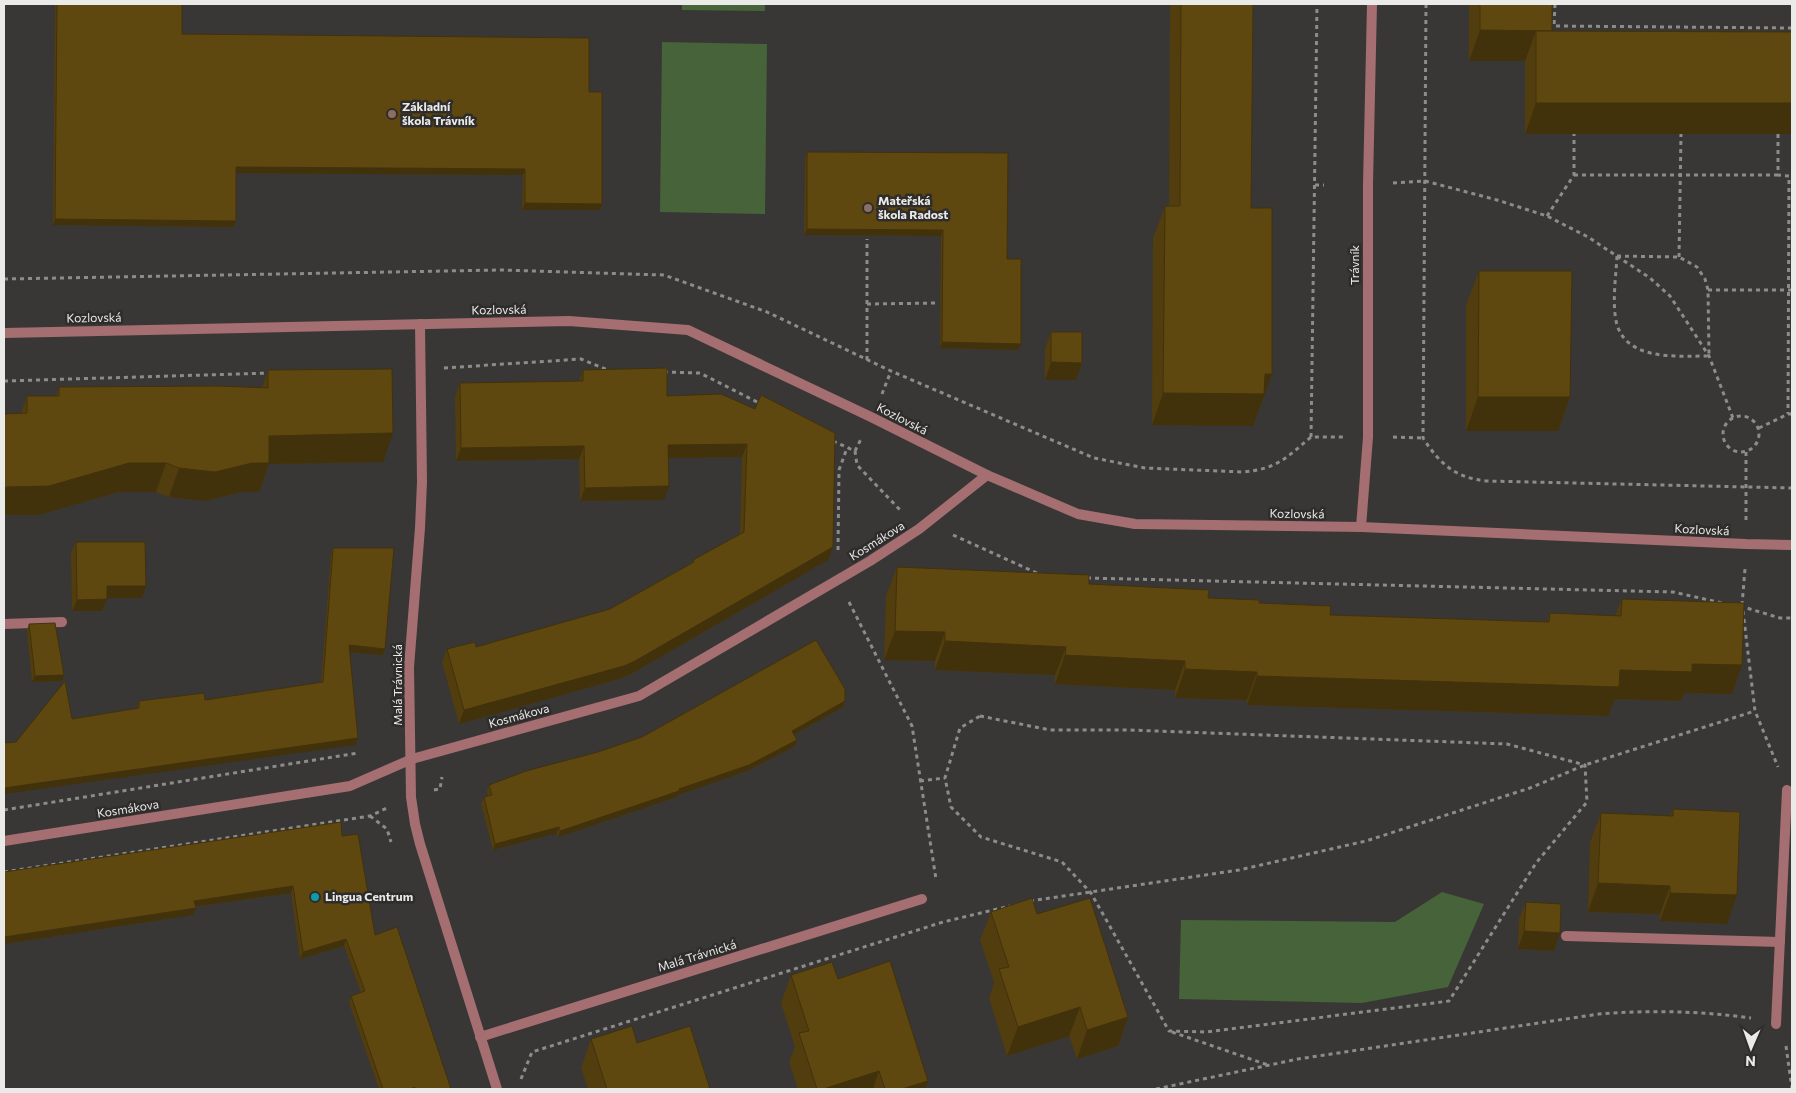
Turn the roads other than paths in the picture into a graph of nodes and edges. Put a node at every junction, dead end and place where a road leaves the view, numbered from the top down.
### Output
1 (1372, 4) edge
2 (420, 324) junction
3 (4, 333) edge
4 (987, 475) junction
5 (1361, 527) junction
6 (1792, 545) edge
7 (62, 622) dead end
8 (4, 624) edge
9 (412, 759) junction
10 (1787, 790) road end
11 (4, 841) edge
12 (1789, 844) edge
13 (922, 899) dead end
14 (1566, 936) dead end
15 (1780, 942) junction
16 (1776, 1024) road end
17 (480, 1037) junction
18 (497, 1089) edge

1 - 5 street, Trávník
2 - 3 street, Kozlovská
2 - 4 street, Kozlovská
2 - 9 street, Malá Trávnická
4 - 5 street, Kozlovská
4 - 9 street, Kosmákova
5 - 6 street, Kozlovská
7 - 8 street
9 - 11 street, Kosmákova
9 - 17 street, Malá Trávnická
10 - 12 street
12 - 15 street
13 - 17 street, Malá Trávnická
14 - 15 street
15 - 16 street
17 - 18 street, Malá Trávnická

